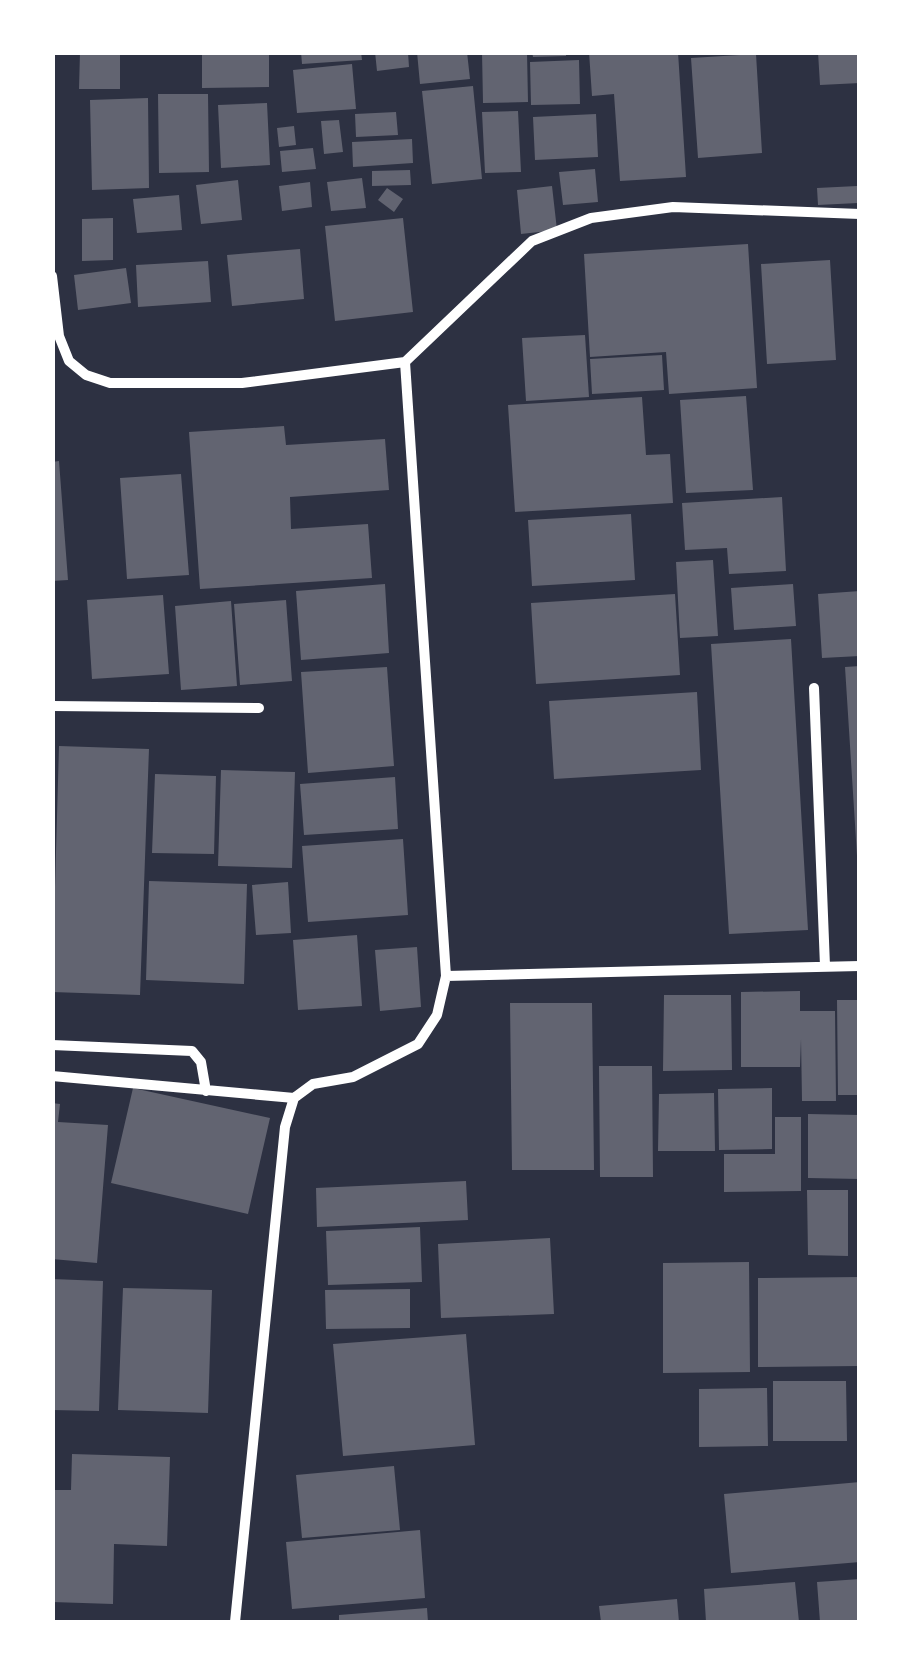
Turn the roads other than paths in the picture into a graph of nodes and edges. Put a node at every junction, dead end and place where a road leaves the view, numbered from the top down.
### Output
1 (860, 214) edge
2 (52, 276) edge
3 (405, 362) junction
4 (814, 688) dead end
5 (52, 706) edge
6 (259, 708) dead end
7 (825, 966) junction
8 (860, 966) edge
9 (446, 976) junction
10 (52, 1045) edge
11 (52, 1076) edge
12 (206, 1091) junction
13 (294, 1098) junction
14 (235, 1622) edge

1 - 3 street
2 - 3 street
3 - 9 street
4 - 7 street
5 - 6 street
7 - 8 street
7 - 9 street
9 - 13 street
10 - 12 street
11 - 12 street
12 - 13 street
13 - 14 street

